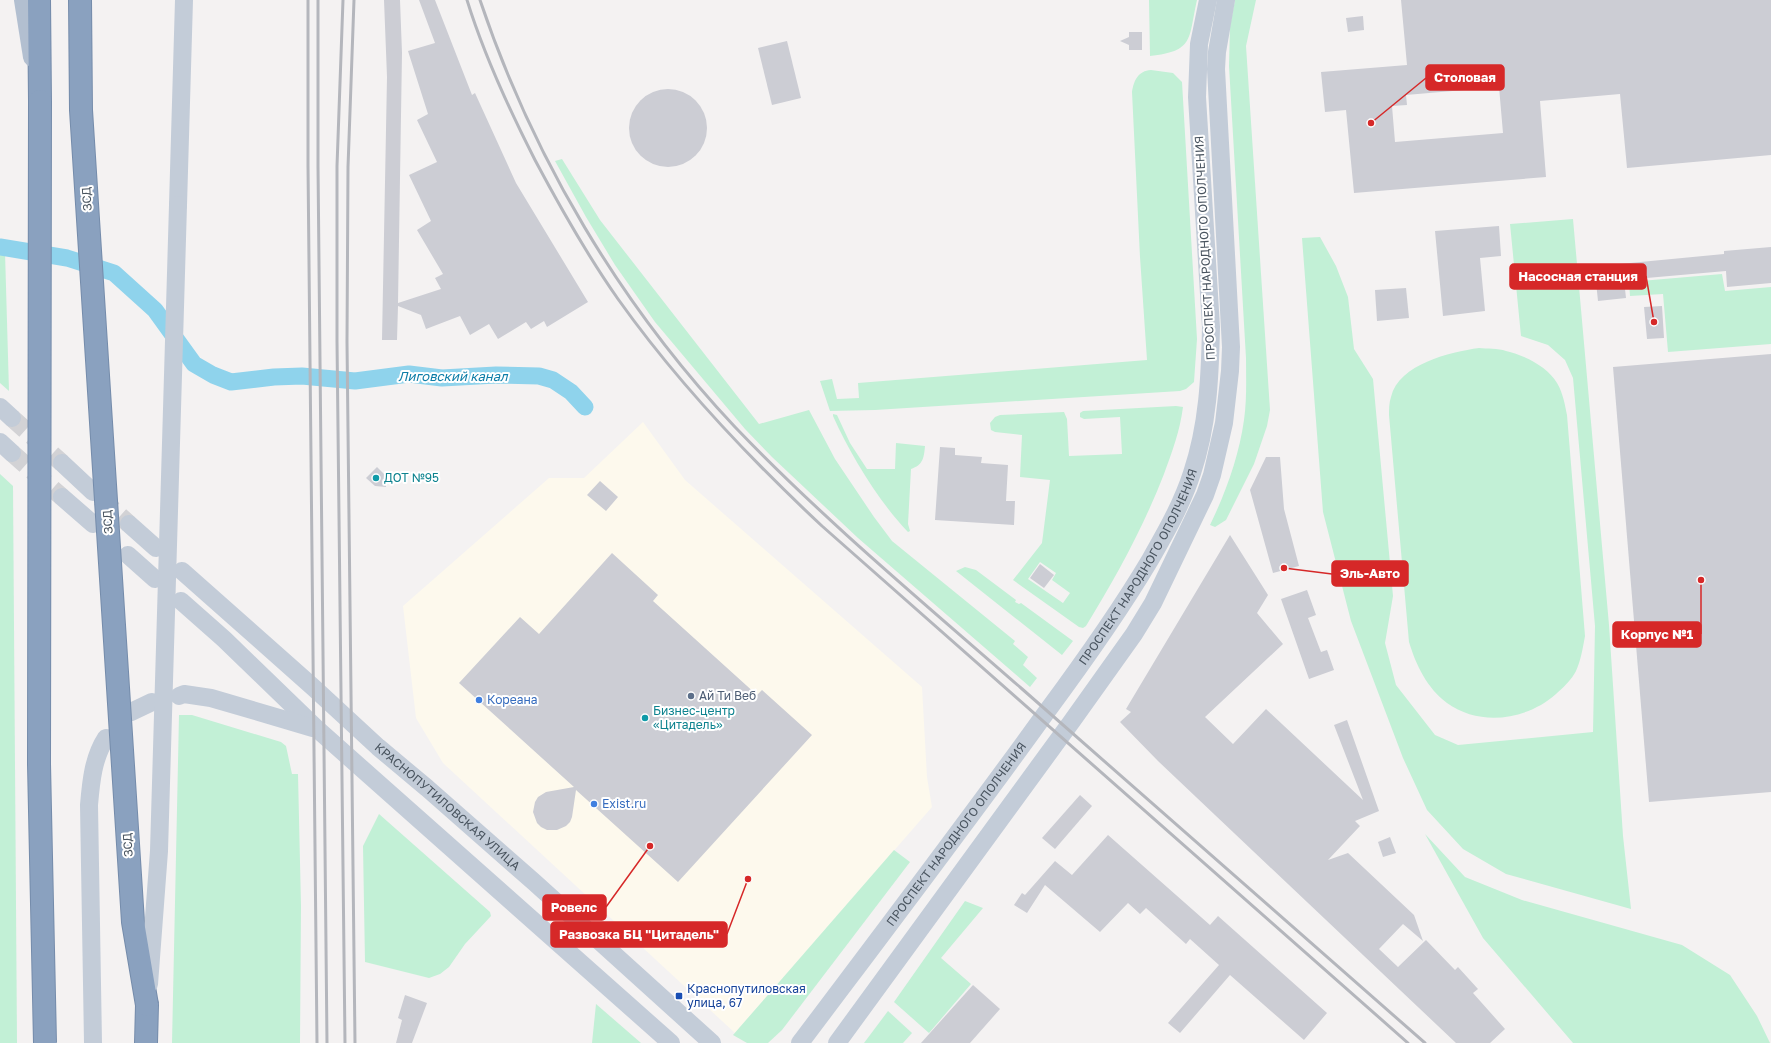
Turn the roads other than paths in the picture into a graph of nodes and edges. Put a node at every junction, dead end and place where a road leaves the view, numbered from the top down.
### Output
1 (24, 0) edge
2 (39, 0) edge
3 (80, 0) edge
4 (184, 0) edge
5 (1208, 0) edge
6 (1226, 0) edge
7 (40, 101) junction
8 (62, 463) tunnel mouth
9 (93, 492) tunnel mouth
10 (62, 497) tunnel mouth
11 (93, 524) dead end
12 (129, 524) tunnel mouth
13 (156, 548) dead end
14 (128, 555) dead end
15 (182, 571) dead end
16 (155, 579) dead end
17 (181, 601) dead end
18 (179, 696) dead end
19 (152, 702) dead end
20 (131, 712) dead end
21 (316, 728) junction
22 (106, 738) dead end
23 (147, 1005) junction
24 (45, 1043) edge
25 (93, 1043) edge
26 (146, 1043) edge
27 (671, 1043) edge
28 (712, 1043) edge
29 (800, 1043) edge
30 (837, 1043) edge

1 - 7 main road
2 - 7 highway
3 - 23 highway, ЗСД, bridge
4 - 23 main road, bridge
5 - 29 main road, ПРОСПЕКТ НАРОДНОГО ОПОЛЧЕНИЯ
6 - 30 main road, ПРОСПЕКТ НАРОДНОГО ОПОЛЧЕНИЯ
7 - 24 highway, bridge
8 - 9 main road
10 - 11 main road
12 - 13 main road
14 - 16 main road
15 - 28 main road, КРАСНОПУТИЛОВСКАЯ УЛИЦА
17 - 21 main road
18 - 21 main road
19 - 20 main road
21 - 27 main road
22 - 25 main road
23 - 26 highway, ЗСД

